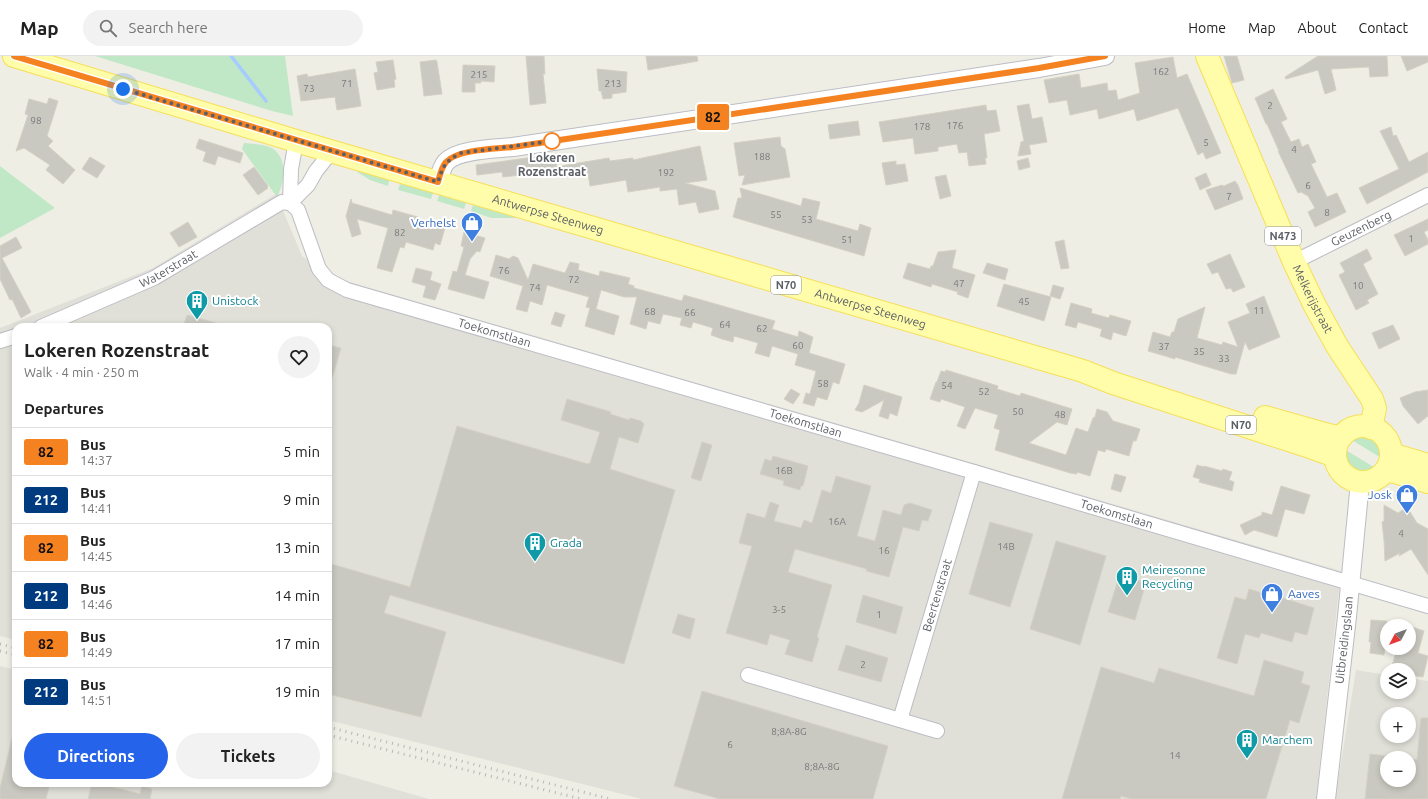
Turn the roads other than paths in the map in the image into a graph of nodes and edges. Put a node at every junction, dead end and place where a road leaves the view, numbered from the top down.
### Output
1 (14, 56) edge
2 (1105, 56) edge
3 (1207, 56) edge
4 (296, 141) junction
5 (332, 152) junction
6 (438, 182) junction
7 (1428, 195) edge
8 (290, 203) junction
9 (1294, 262) junction
10 (50, 323) edge
11 (12, 337) edge
12 (0, 341) edge
13 (1370, 428) junction
14 (1338, 446) junction
15 (1388, 462) junction
16 (1428, 465) edge
17 (974, 472) junction
18 (1360, 482) junction
19 (1428, 482) edge
20 (1350, 583) junction
21 (1428, 606) edge
22 (748, 675) dead end
23 (900, 720) junction
24 (937, 731) dead end
25 (1326, 799) edge

1 - 4 main road, Antwerpse Steenweg / N70
2 - 6 street
3 - 9 main road, Melkerijstraat / N473
4 - 5 main road, Antwerpse Steenweg / N70
4 - 8 street
5 - 6 main road, Antwerpse Steenweg / N70
5 - 8 street
6 - 14 main road, Antwerpse Steenweg / N70
7 - 9 street, Geuzenberg
8 - 10 street, Waterstraat
8 - 17 street, Toekomstlaan
9 - 13 main road, Melkerijstraat / N473
11 - 12 street
13 - 14 main road
13 - 15 main road
14 - 18 main road
15 - 16 main road
15 - 18 main road
15 - 19 main road
17 - 20 street, Toekomstlaan
17 - 23 street, Beertenstraat
18 - 20 street, Uitbreidingslaan
20 - 21 street, Toekomstlaan
20 - 25 street, Uitbreidingslaan
22 - 23 street
23 - 24 street

